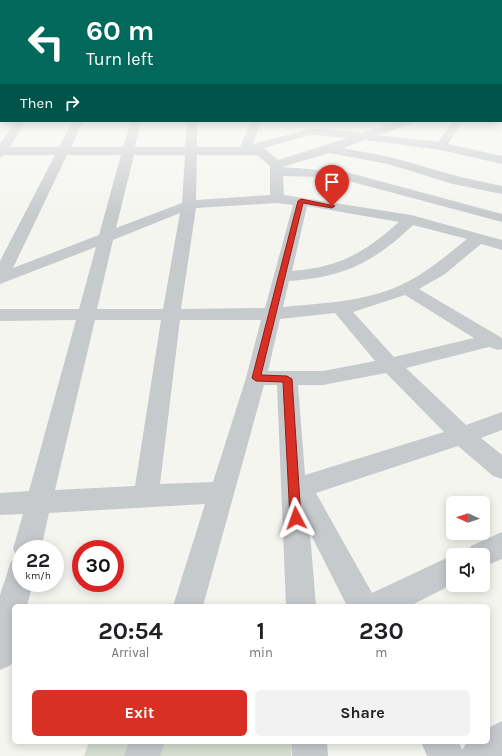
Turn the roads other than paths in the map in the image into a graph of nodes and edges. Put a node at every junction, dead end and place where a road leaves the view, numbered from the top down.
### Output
1 (67, 144) edge
2 (130, 144) edge
3 (191, 144) edge
4 (247, 144) edge
5 (265, 144) edge
6 (343, 144) edge
7 (426, 144) edge
8 (441, 146) joint
9 (502, 147) edge
10 (329, 149) junction
11 (64, 151) junction
12 (128, 151) junction
13 (191, 151) junction
14 (244, 151) junction
15 (260, 151) junction
16 (0, 152) edge
17 (497, 159) edge
18 (277, 169) junction
19 (458, 181) junction
20 (502, 190) edge
21 (277, 199) junction
22 (301, 201) junction
23 (443, 202) junction
24 (189, 205) junction
25 (502, 218) edge
26 (411, 219) junction
27 (428, 223) junction
28 (106, 237) junction
29 (478, 238) junction
30 (502, 245) edge
31 (281, 277) junction
32 (0, 278) edge
33 (407, 289) junction
34 (341, 308) junction
35 (272, 314) junction
36 (0, 315) edge
37 (86, 315) junction
38 (171, 315) junction
39 (497, 343) edge
40 (390, 365) junction
41 (256, 378) junction
42 (287, 379) junction
43 (502, 421) edge
44 (462, 436) junction
45 (502, 469) edge
46 (297, 488) junction
47 (223, 492) junction
48 (146, 496) junction
49 (39, 502) junction
50 (0, 504) edge
51 (29, 540) edge
52 (502, 545) edge
53 (490, 551) edge
54 (446, 572) edge
55 (16, 592) edge
56 (13, 604) edge
57 (189, 604) edge
58 (301, 604) edge
59 (362, 604) edge
60 (382, 604) edge
61 (12, 607) edge
62 (0, 654) edge
63 (502, 738) edge
64 (145, 744) edge
65 (309, 744) edge
66 (440, 744) edge
67 (142, 756) edge
68 (310, 756) edge
69 (447, 756) edge
70 (478, 756) edge

1 - 11 street
2 - 12 street
3 - 13 street
4 - 14 street
5 - 15 street
6 - 10 street
7 - 8 street
8 - 17 street
9 - 17 street
10 - 18 street
10 - 19 street
11 - 12 street
11 - 16 street
11 - 32 street
12 - 13 street
12 - 28 street
13 - 14 street
13 - 24 street
14 - 15 street
15 - 18 street
17 - 19 street
18 - 21 street
18 - 23 street
19 - 20 street
19 - 23 street
21 - 22 street
21 - 24 street
22 - 26 street
22 - 31 street
23 - 25 street
23 - 27 street
24 - 28 street
24 - 38 street
26 - 27 street
26 - 31 street
27 - 29 street
28 - 32 street
28 - 37 street
29 - 30 street
29 - 33 street
31 - 35 street
33 - 34 street
33 - 39 street
34 - 35 street
34 - 40 street
35 - 38 street
35 - 41 street
36 - 37 street
37 - 38 street
37 - 49 street
38 - 48 street
39 - 40 street
40 - 42 street
40 - 44 street
41 - 42 street
41 - 47 street
42 - 46 street
43 - 44 street
44 - 45 street
44 - 46 street
46 - 58 street
46 - 59 street
47 - 48 street
47 - 57 street
48 - 49 street
49 - 50 street
49 - 51 street
52 - 53 street
54 - 60 street
55 - 56 street
61 - 62 street
63 - 70 street
64 - 67 street
65 - 68 street
66 - 69 street

